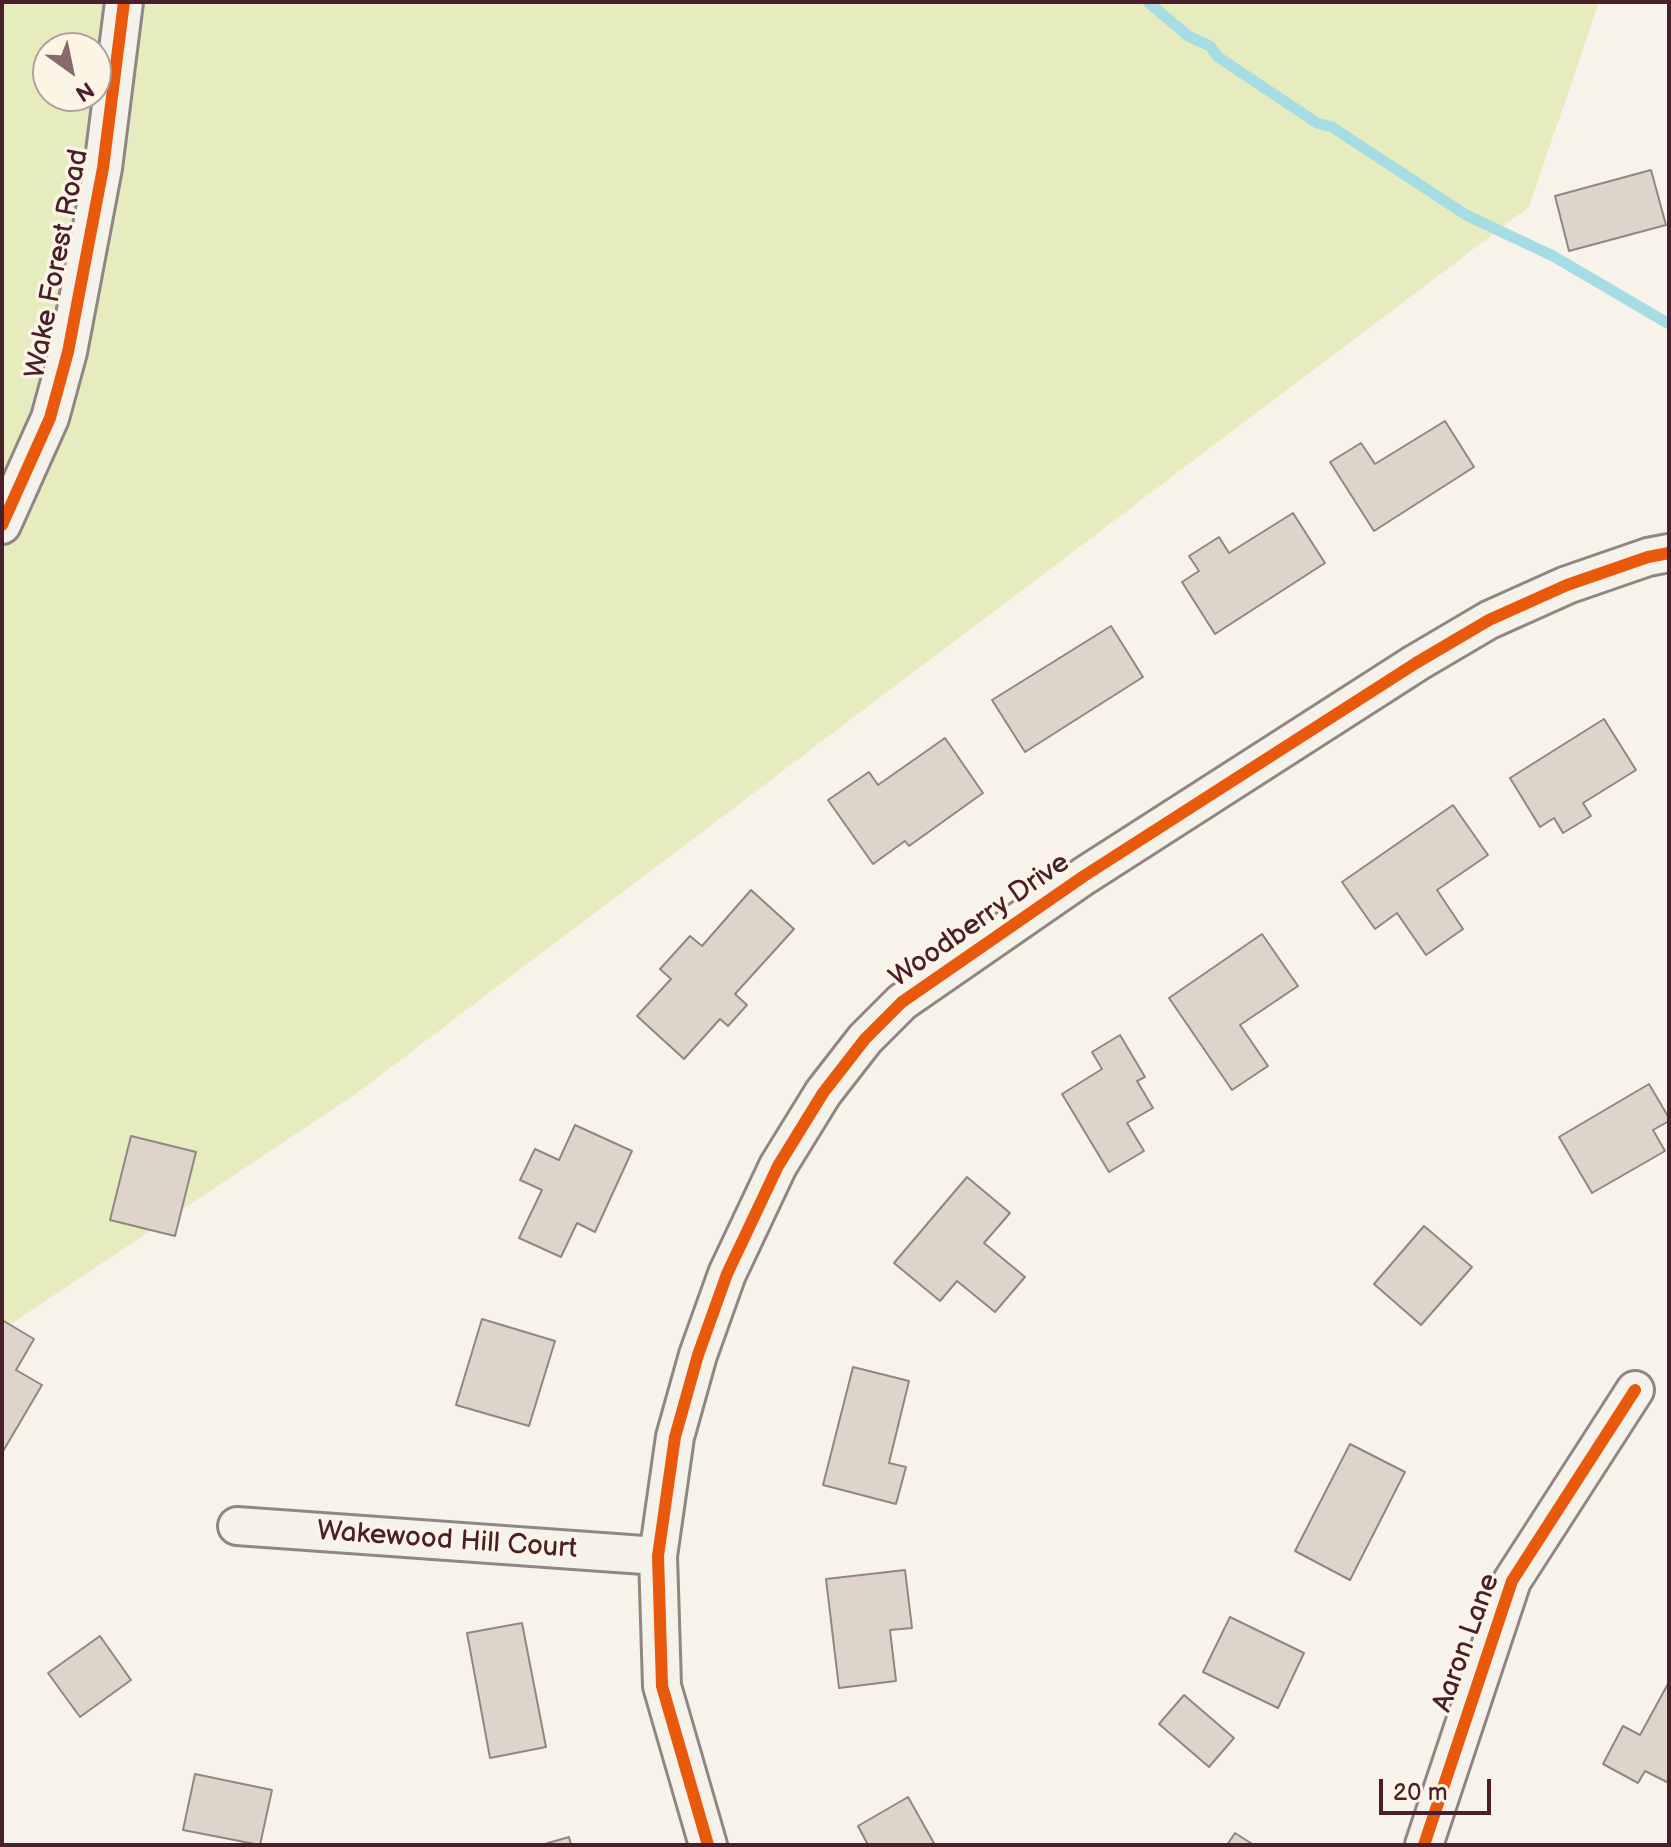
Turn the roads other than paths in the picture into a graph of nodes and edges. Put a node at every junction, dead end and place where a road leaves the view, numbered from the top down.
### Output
1 (124, 2) edge
2 (2, 525) edge
3 (1669, 553) edge
4 (1635, 1390) dead end
5 (237, 1526) dead end
6 (658, 1556) junction
7 (708, 1845) edge
8 (1424, 1845) edge

1 - 2 street, Wake Forest Road
3 - 6 street, Woodberry Drive
4 - 8 street, Aaron Lane
5 - 6 street, Wakewood Hill Court
6 - 7 street, Woodberry Drive

